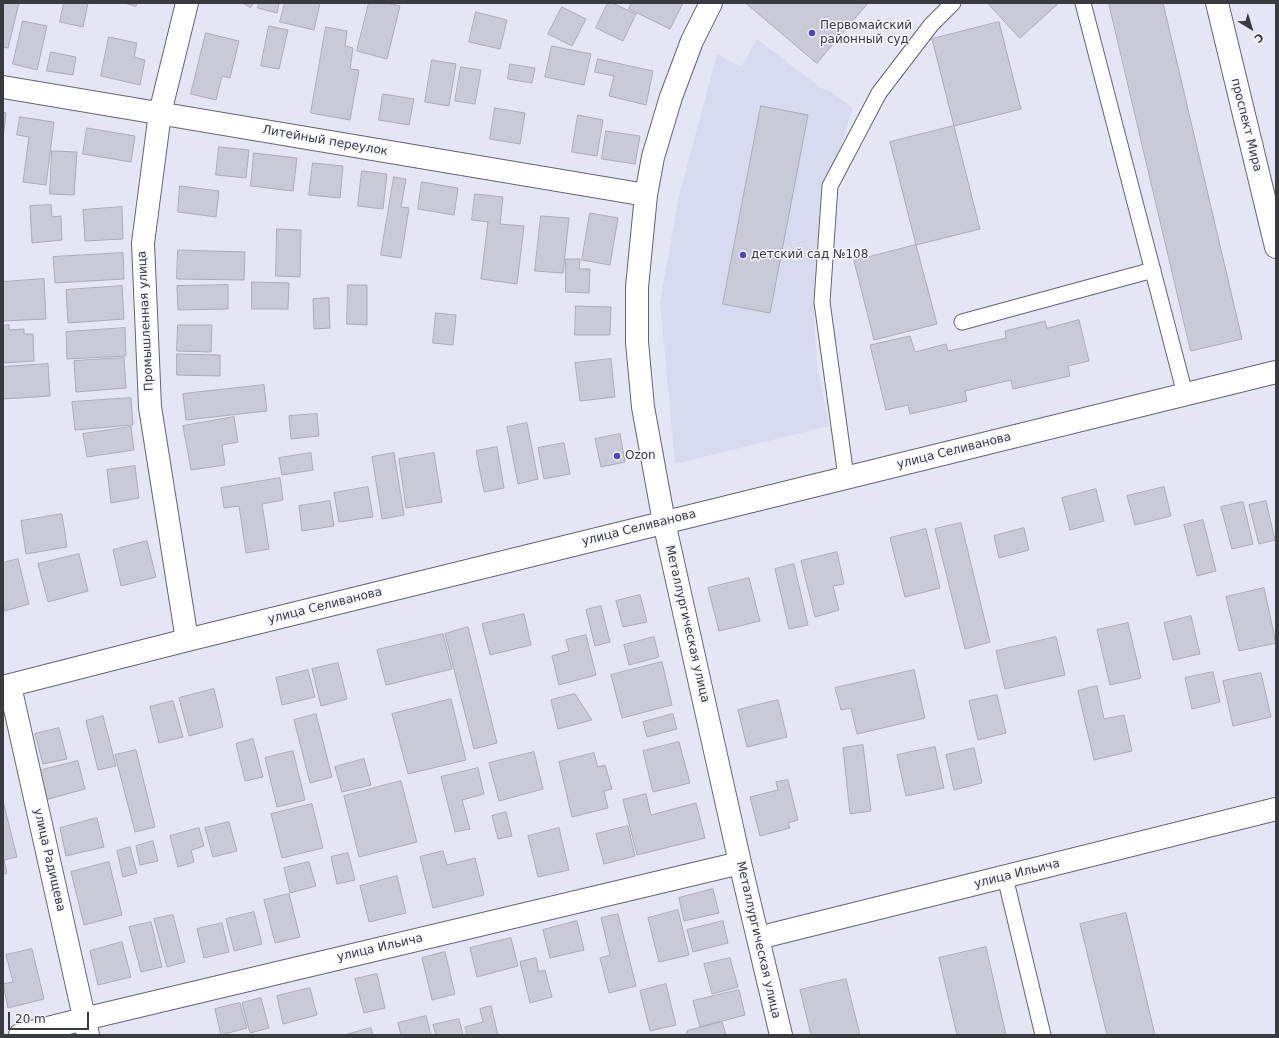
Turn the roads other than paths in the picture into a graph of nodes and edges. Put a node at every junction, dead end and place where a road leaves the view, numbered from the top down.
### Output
1 (187, 3) edge
2 (711, 3) edge
3 (952, 3) edge
4 (1083, 3) edge
5 (1217, 3) edge
6 (3, 87) edge
7 (160, 113) junction
8 (646, 195) junction
9 (1276, 247) edge
10 (1153, 270) junction
11 (962, 322) dead end
12 (1276, 372) edge
13 (1185, 394) junction
14 (846, 477) junction
15 (664, 522) junction
16 (187, 640) junction
17 (6, 686) edge
18 (1276, 809) edge
19 (740, 863) junction
20 (1005, 877) junction
21 (758, 938) junction
22 (86, 1027) edge
23 (20, 1035) edge
24 (780, 1035) edge
25 (1043, 1035) edge

1 - 7 street, Промышленная улица
2 - 8 street, Металлургическая улица
3 - 14 lane
4 - 10 lane
5 - 9 street, проспект Мира
6 - 7 street, Литейный переулок
7 - 8 street, Литейный переулок
7 - 16 street, Промышленная улица
8 - 15 street, Металлургическая улица
10 - 11 lane
10 - 13 lane
12 - 13 street, улица Селиванова
13 - 14 street, улица Селиванова
14 - 15 street, улица Селиванова
15 - 16 street, улица Селиванова
15 - 19 street, Металлургическая улица
16 - 17 street, улица Селиванова
17 - 22 street, улица Радищева
18 - 20 street, улица Ильича
19 - 21 street, Металлургическая улица
19 - 22 street, улица Ильича
20 - 21 street, улица Ильича
20 - 25 lane
21 - 24 street, Металлургическая улица
22 - 23 street, улица Ильича

